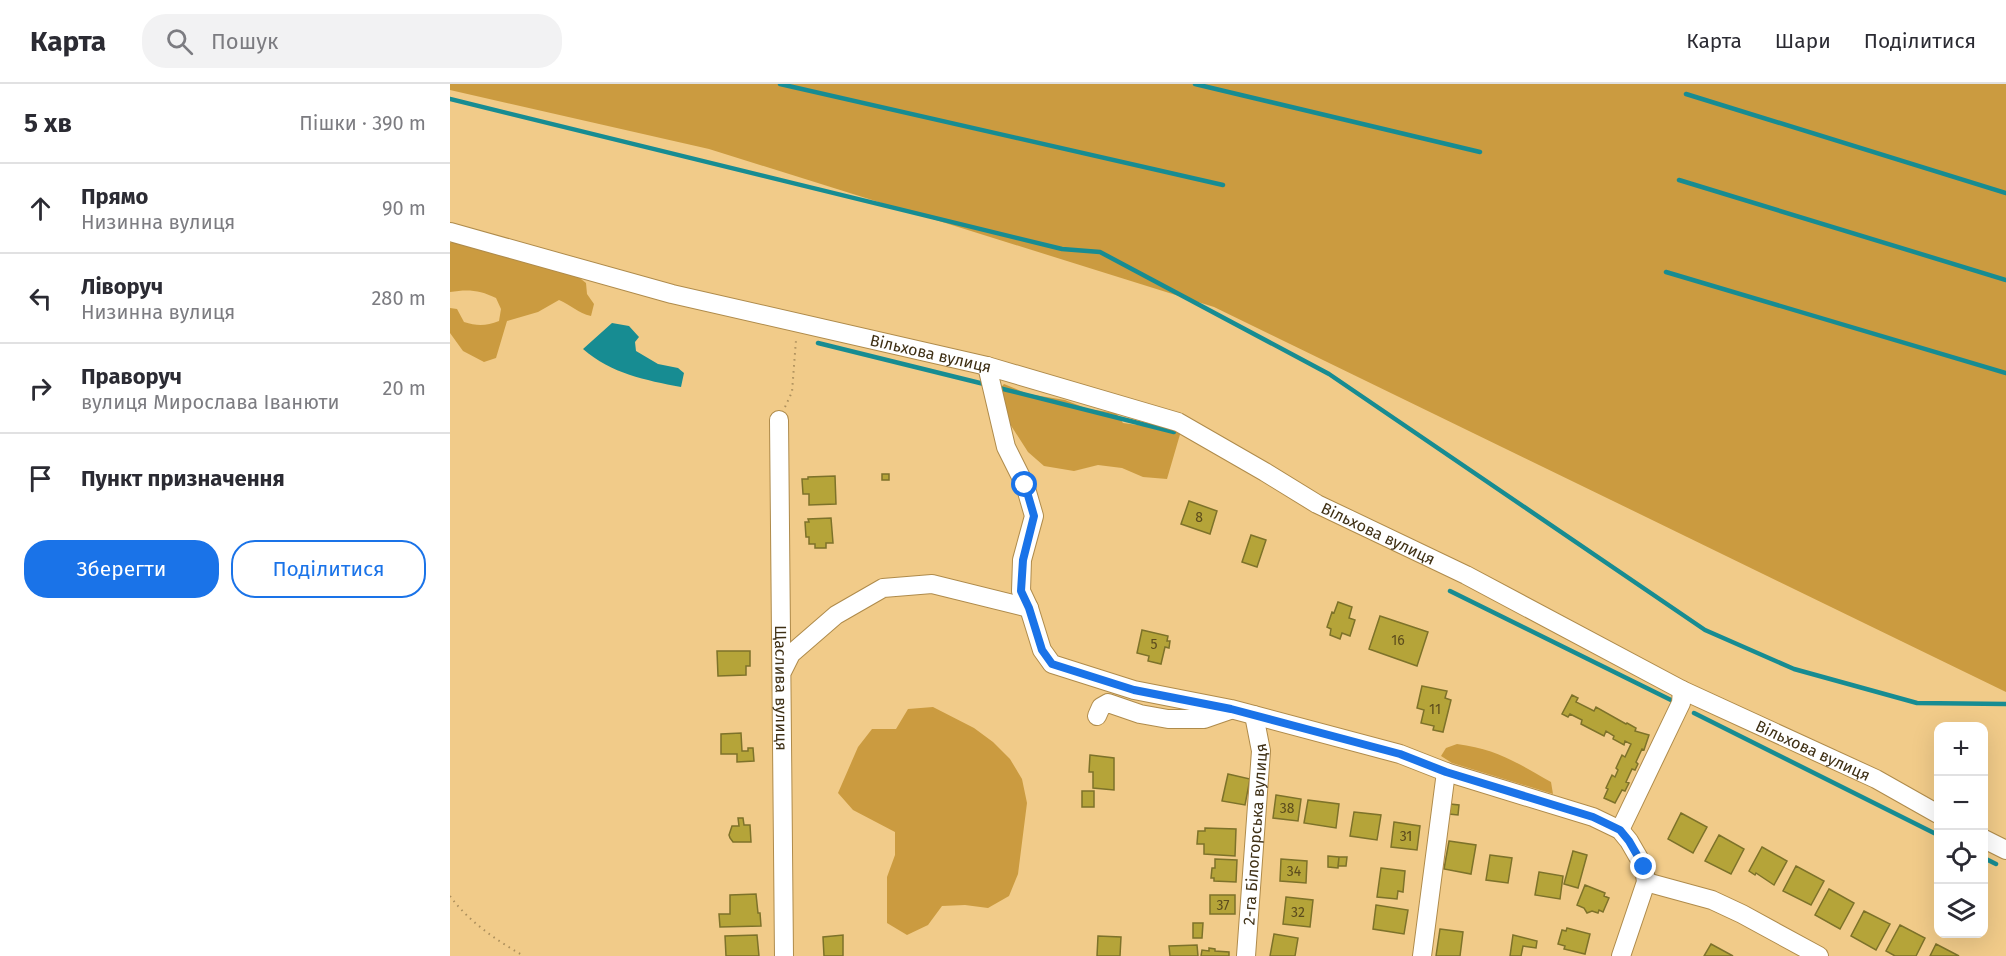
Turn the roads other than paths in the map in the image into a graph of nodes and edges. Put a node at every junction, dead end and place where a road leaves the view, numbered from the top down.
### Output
1 (450, 232) edge
2 (987, 366) junction
3 (779, 420) road end
4 (1029, 608) junction
5 (782, 672) junction
6 (1682, 690) junction
7 (1231, 709) junction
8 (1254, 715) junction
9 (1097, 716) dead end
10 (1446, 772) junction
11 (1934, 812) edge
12 (1620, 830) junction
13 (1988, 841) edge
14 (2006, 850) edge
15 (1646, 882) junction
16 (784, 956) edge
17 (1246, 956) edge
18 (1422, 956) edge
19 (1621, 956) edge
20 (1819, 956) edge

1 - 2 street, Вільхова вулиця
2 - 4 street
2 - 6 street, Вільхова вулиця
3 - 5 street, Щаслива вулиця
4 - 5 street
4 - 7 street
5 - 16 street, Щаслива вулиця
6 - 11 street, Вільхова вулиця
6 - 12 street
7 - 8 street
7 - 9 street
8 - 10 street
8 - 17 street, 2-га Білогорська вулиця
10 - 12 street
10 - 18 street
12 - 15 street
13 - 14 street
15 - 19 street
15 - 20 street

